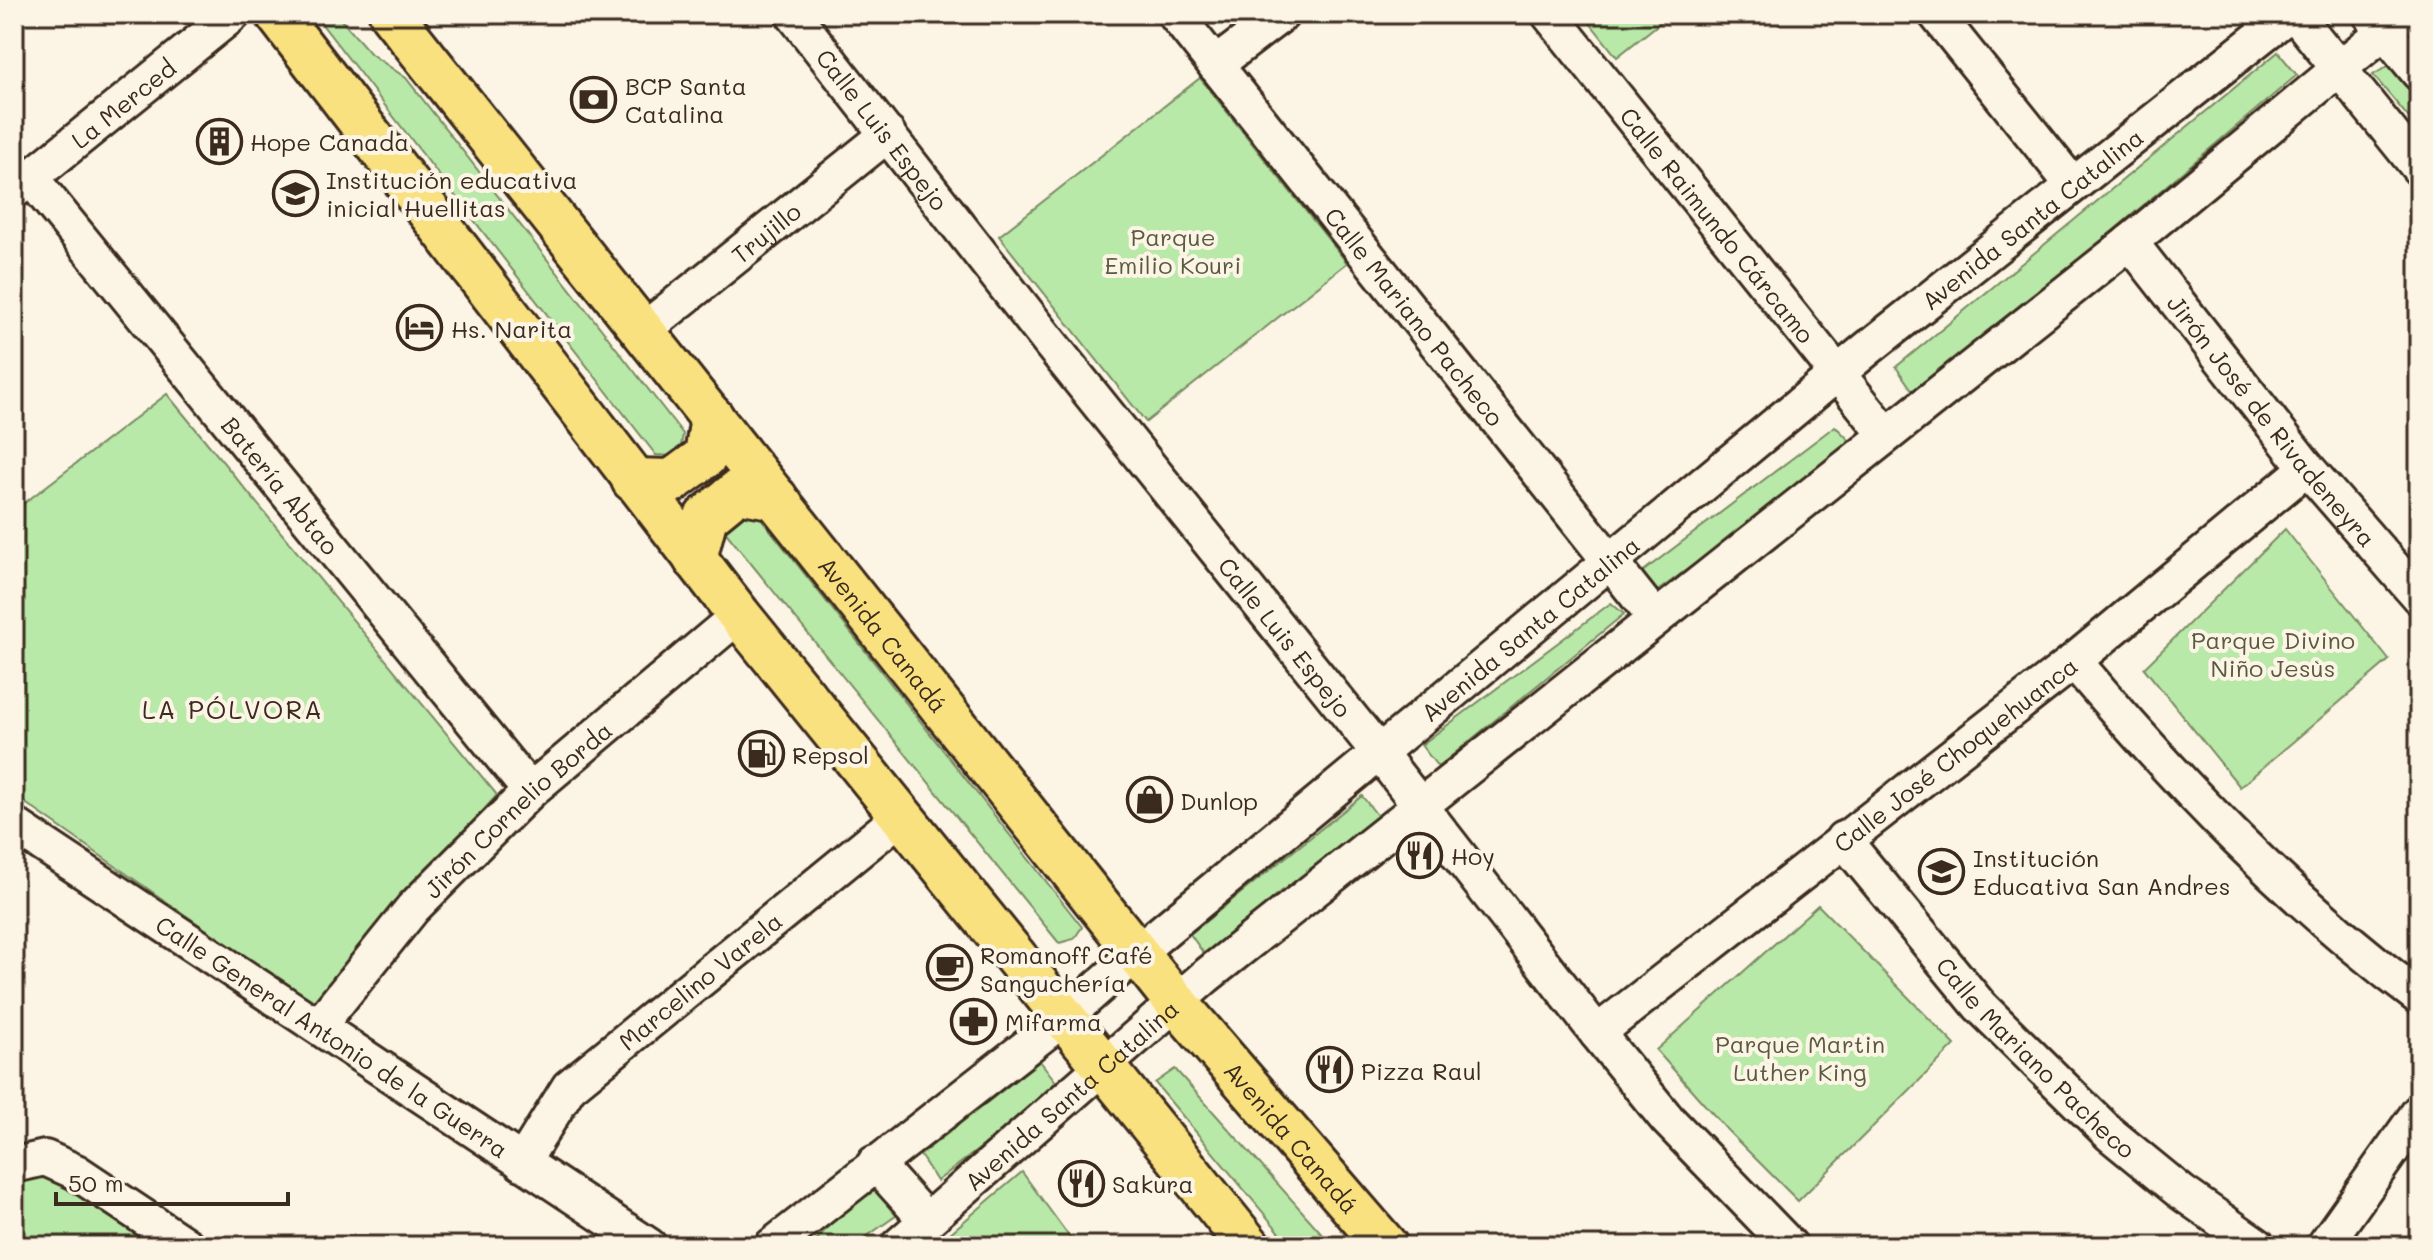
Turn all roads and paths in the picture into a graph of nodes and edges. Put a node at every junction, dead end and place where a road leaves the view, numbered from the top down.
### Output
1 (233, 14) edge
2 (277, 14) edge
3 (391, 14) edge
4 (793, 14) edge
5 (1175, 14) edge
6 (1282, 14) edge
7 (1549, 14) edge
8 (1936, 14) edge
9 (2292, 14) edge
10 (2387, 20) edge
11 (1215, 65) junction
12 (2338, 69) junction
13 (2419, 73) edge
14 (888, 134) junction
15 (2419, 168) edge
16 (2072, 184) junction
17 (22, 185) edge
18 (2130, 242) junction
19 (644, 330) junction
20 (1838, 374) junction
21 (712, 417) junction
22 (1886, 434) junction
23 (2307, 468) junction
24 (633, 480) junction
25 (776, 498) junction
26 (695, 559) junction
27 (1612, 564) junction
28 (2419, 597) edge
29 (739, 615) junction
30 (1655, 618) junction
31 (2074, 661) junction
32 (1380, 754) junction
33 (530, 791) junction
34 (1420, 805) junction
35 (900, 817) junction
36 (17, 831) edge
37 (1843, 839) junction
38 (1138, 952) junction
39 (2419, 997) edge
40 (1175, 1001) junction
41 (1065, 1017) junction
42 (319, 1025) junction
43 (1597, 1033) junction
44 (1102, 1067) junction
45 (2419, 1112) edge
46 (522, 1163) junction
47 (875, 1163) junction
48 (14, 1165) edge
49 (927, 1221) junction
50 (187, 1246) edge
51 (649, 1246) edge
52 (772, 1246) edge
53 (898, 1246) edge
54 (1249, 1246) edge
55 (1386, 1246) edge
56 (1790, 1246) edge
57 (2258, 1246) edge
58 (2324, 1246) edge

1 - 17 street, La Merced
2 - 24 main road
3 - 19 main road, Avenida Canadá
4 - 14 street, Calle Luis Espejo
5 - 11 street, Calle Mariano Pacheco
6 - 11 street
7 - 20 street, Calle Raimundo Cárcamo
8 - 16 street
9 - 12 street
9 - 16 street, Avenida Santa Catalina
10 - 12 street, Avenida Santa Catalina
10 - 13 street
11 - 27 street, Calle Mariano Pacheco
12 - 15 street
12 - 18 street, Avenida Santa Catalina
14 - 19 street, Trujillo
14 - 32 street, Calle Luis Espejo
16 - 20 street, Avenida Santa Catalina
17 - 33 street, Batería Abtao
18 - 22 street, Avenida Santa Catalina
18 - 23 street, Jirón José de Rivadeneyra
19 - 21 main road, Avenida Canadá
20 - 22 street, Calle Raimundo Cárcamo
20 - 27 street, Avenida Santa Catalina
21 - 24 main road
21 - 25 main road, Avenida Canadá
22 - 30 street, Avenida Santa Catalina
23 - 28 street, Jirón José de Rivadeneyra
23 - 31 street, Calle José Choquehuanca
24 - 26 main road
25 - 26 main road
25 - 38 main road, Avenida Canadá
26 - 29 main road
27 - 30 street, Calle Mariano Pacheco
27 - 32 street, Avenida Santa Catalina
29 - 33 street, Jirón Cornelio Borda
29 - 35 main road
30 - 34 street, Avenida Santa Catalina
31 - 37 street, Calle José Choquehuanca
31 - 39 street
32 - 34 street, Calle Luis Espejo
32 - 38 street, Avenida Santa Catalina
33 - 42 street, Jirón Cornelio Borda
34 - 40 street, Avenida Santa Catalina
34 - 43 street, Calle Luis Espejo
35 - 41 main road
35 - 46 street, Marcelino Varela
36 - 42 street, Calle General Antonio de la Guerra
37 - 43 street, Calle José Choquehuanca
37 - 57 street, Calle Mariano Pacheco
38 - 40 main road, Avenida Canadá
38 - 41 street, Avenida Santa Catalina
40 - 44 street, Avenida Santa Catalina
40 - 55 main road, Avenida Canadá
41 - 44 main road
41 - 47 street, Avenida Santa Catalina
42 - 46 street, Calle General Antonio de la Guerra
43 - 56 street, Calle Luis Espejo
44 - 49 street, Avenida Santa Catalina
44 - 54 main road
45 - 58 street
46 - 51 street, Calle General Antonio de la Guerra
47 - 49 street
47 - 52 street, Avenida Santa Catalina
48 - 50 street
49 - 53 street, Avenida Santa Catalina

